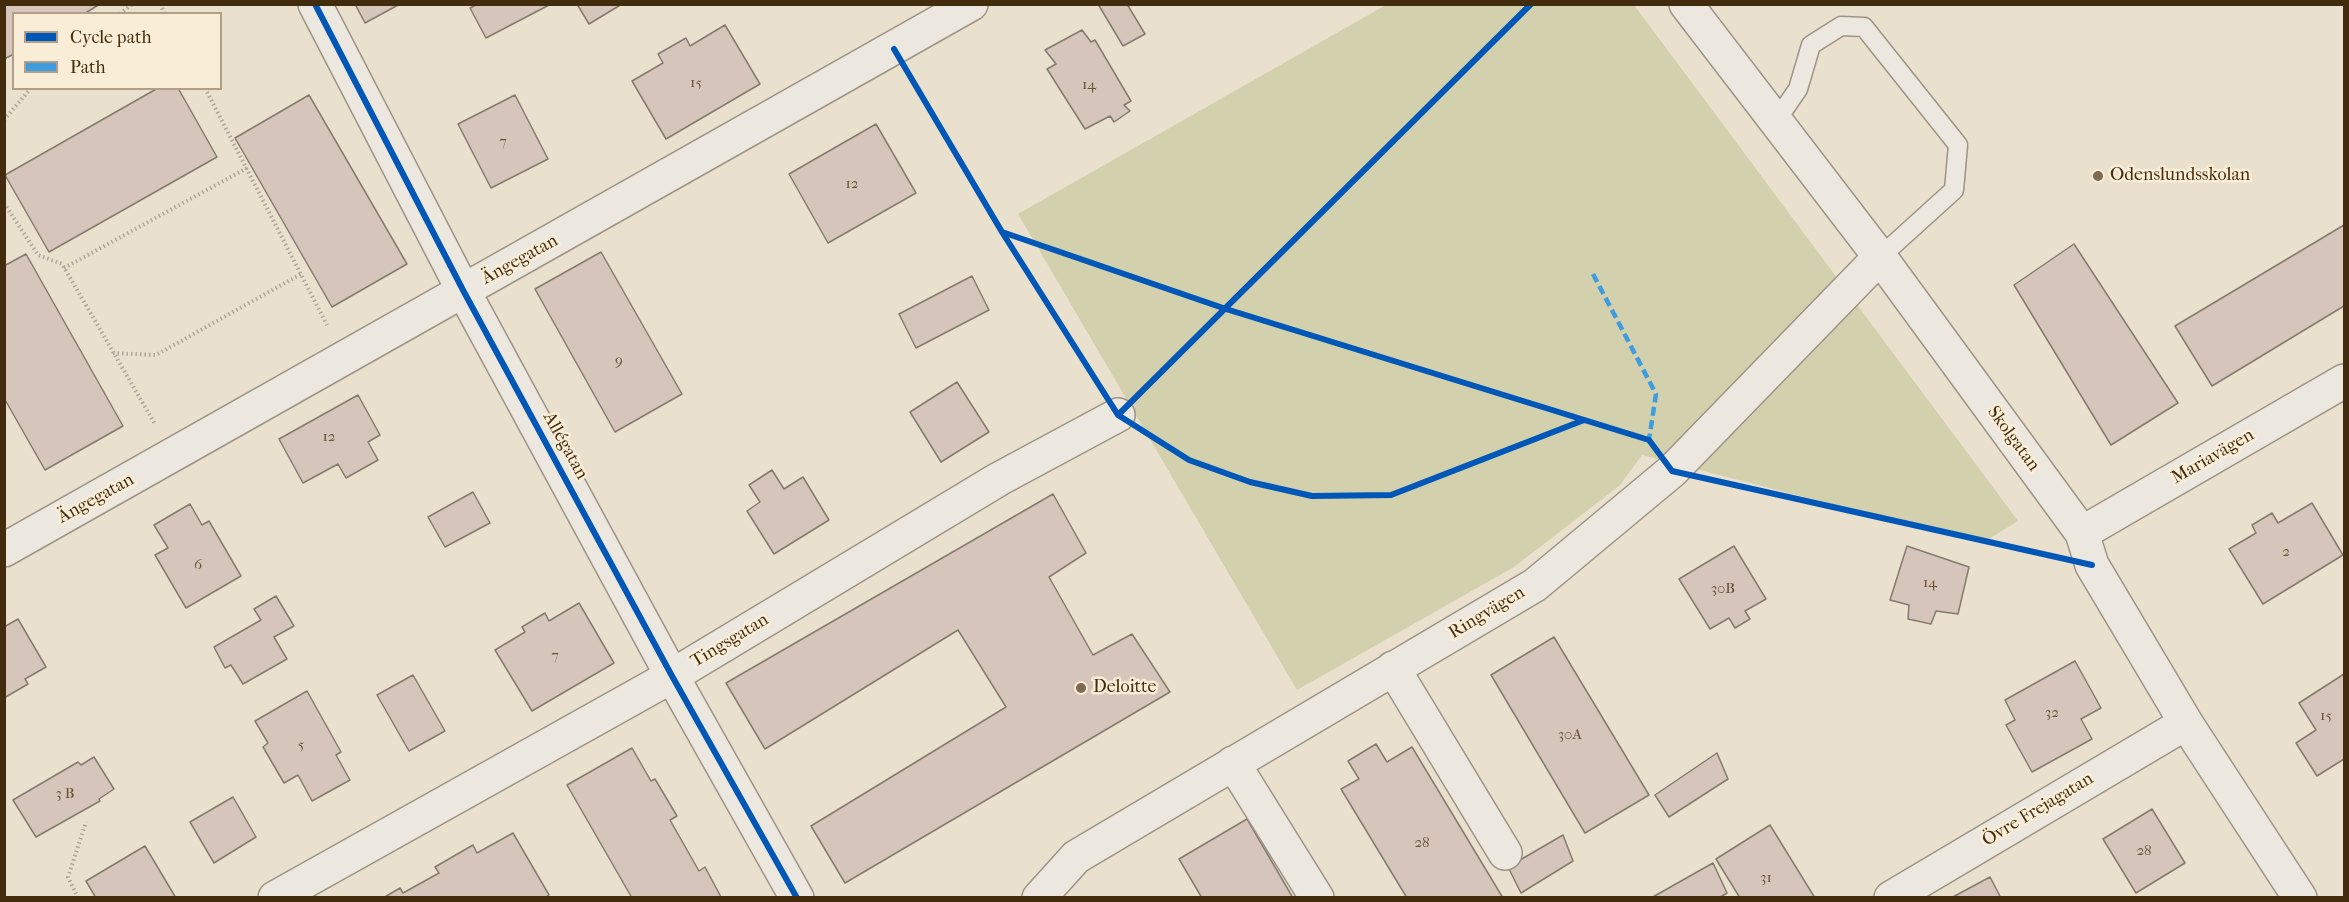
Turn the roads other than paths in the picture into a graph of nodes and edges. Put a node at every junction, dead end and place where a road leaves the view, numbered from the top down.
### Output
1 (315, 4) edge
2 (971, 4) edge
3 (1686, 4) edge
4 (1776, 121) junction
5 (1880, 257) junction
6 (464, 292) junction
7 (2344, 381) edge
8 (1118, 415) dead end
9 (2082, 533) junction
10 (4, 550) edge
11 (1394, 668) junction
12 (672, 676) junction
13 (2186, 723) junction
14 (1233, 763) junction
15 (1505, 853) dead end
16 (275, 897) edge
17 (797, 897) edge
18 (1040, 897) edge
19 (1317, 897) edge
20 (1891, 897) edge
21 (2300, 897) edge

1 - 6 street, Allégatan
2 - 6 street, Ängegatan
3 - 4 street, Skolgatan
4 - 5 street, Skolgatan
4 - 5 lane
5 - 9 street, Skolgatan
5 - 11 street, Ringvägen
6 - 10 street, Ängegatan
6 - 12 street, Allégatan
7 - 9 street, Mariavägen
8 - 12 street, Tingsgatan
9 - 13 street, Skolgatan
11 - 14 street, Ringvägen
11 - 15 street
12 - 16 street, Tingsgatan
12 - 17 street, Allégatan
13 - 20 street, Övre Frejagatan
13 - 21 street, Skolgatan
14 - 18 street, Ringvägen
14 - 19 street

